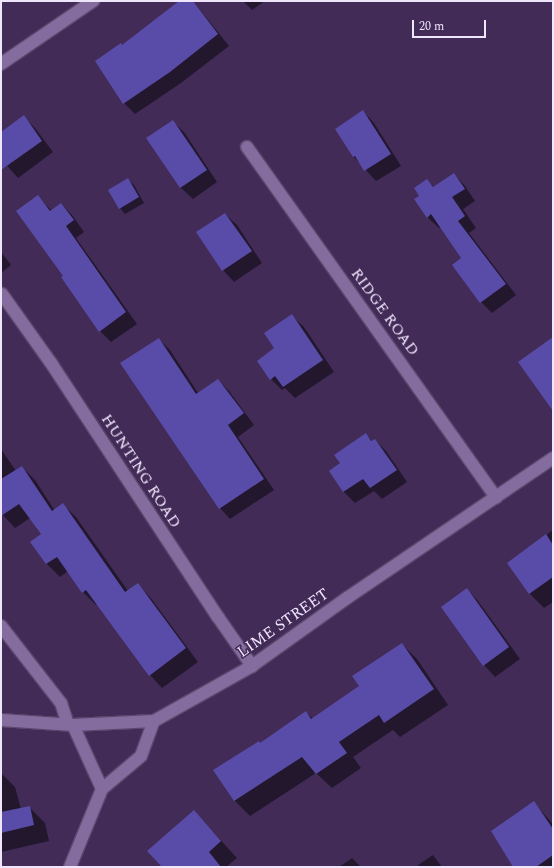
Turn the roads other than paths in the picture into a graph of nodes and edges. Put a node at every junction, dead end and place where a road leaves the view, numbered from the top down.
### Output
1 (93, 1) edge
2 (1, 64) edge
3 (247, 147) dead end
4 (2, 294) dead end
5 (553, 458) edge
6 (496, 497) junction
7 (1, 626) edge
8 (252, 666) junction
9 (1, 720) edge
10 (154, 721) junction
11 (71, 725) junction
12 (102, 789) junction
13 (70, 867) edge

1 - 2 street
3 - 6 street, RIDGE ROAD
4 - 8 street, HUNTING ROAD
5 - 6 street, LIME STREET
6 - 8 street, LIME STREET
7 - 11 street
8 - 10 street, LIME STREET
9 - 11 street, LIME STREET
10 - 11 street, LIME STREET
10 - 12 street
11 - 12 street
12 - 13 street

